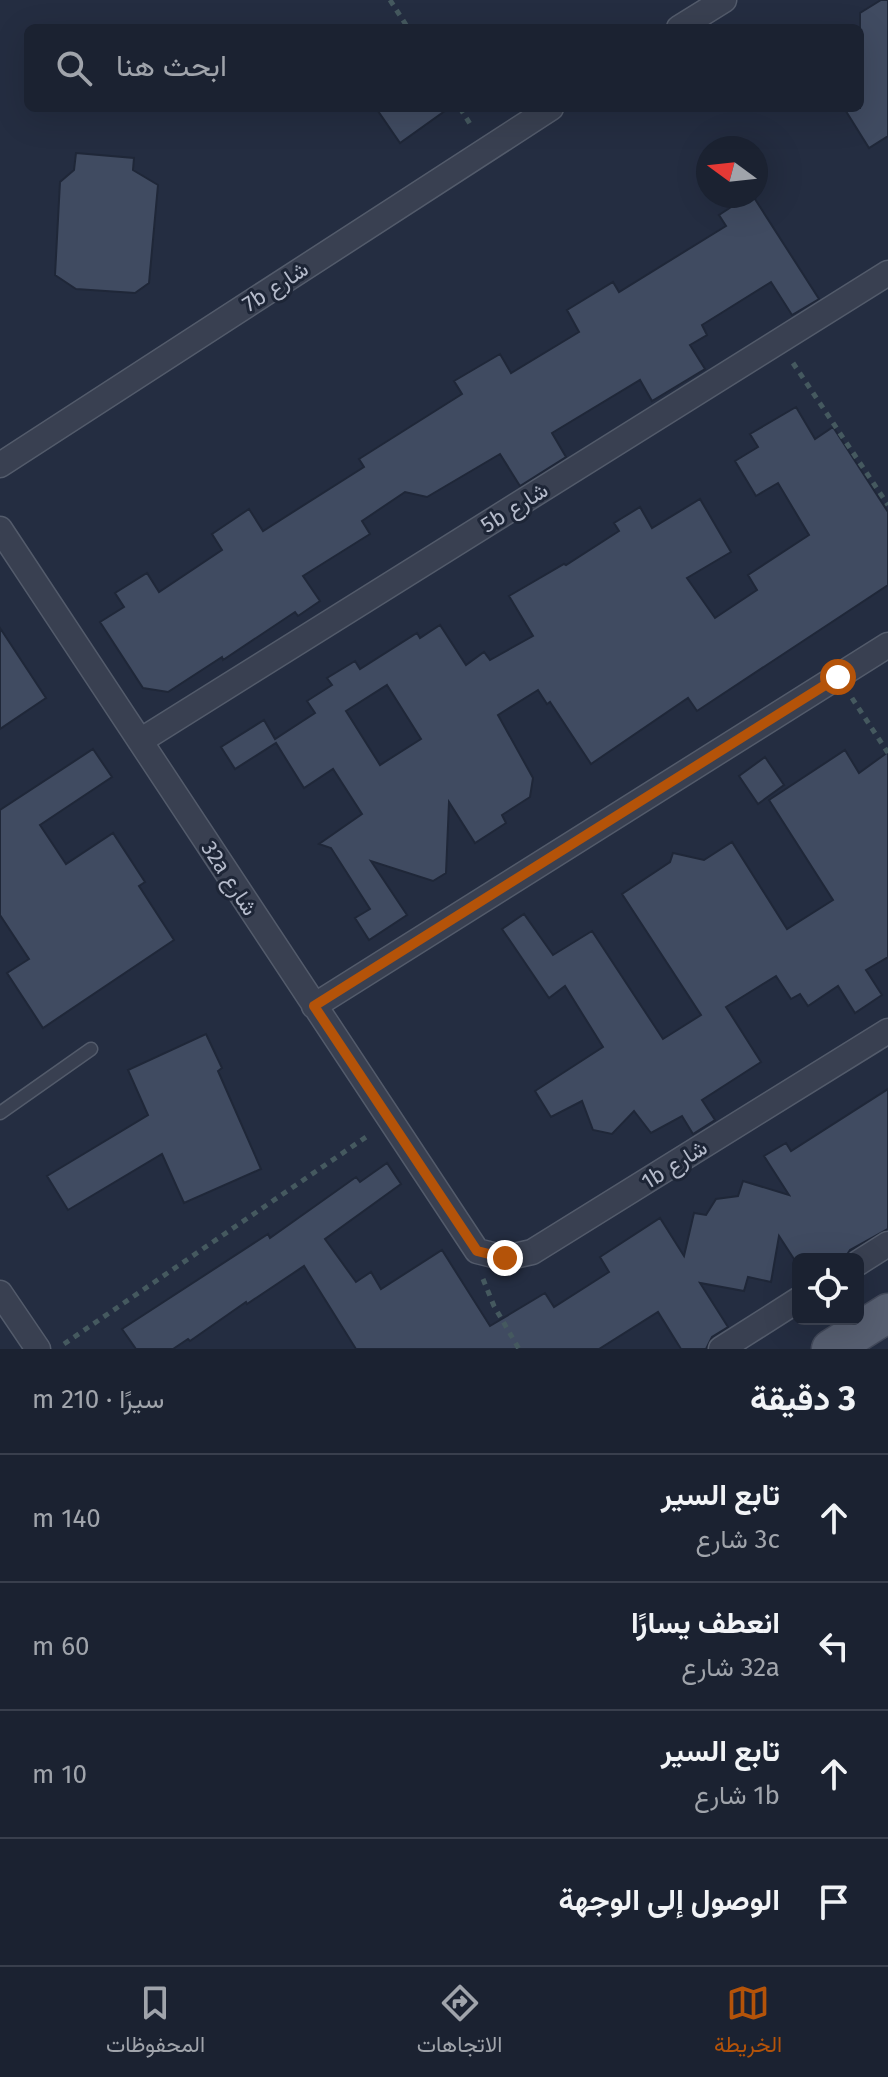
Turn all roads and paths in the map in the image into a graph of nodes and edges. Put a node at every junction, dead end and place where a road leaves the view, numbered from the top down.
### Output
1 (390, 0) edge
2 (724, 0) edge
3 (405, 24) edge
4 (685, 24) edge
5 (545, 112) edge
6 (888, 273) edge
7 (778, 342) junction
8 (0, 465) edge
9 (888, 505) edge
10 (0, 529) edge
11 (888, 645) edge
12 (838, 677) junction
13 (140, 741) junction
14 (888, 753) edge
15 (314, 1006) junction
16 (888, 1031) edge
17 (91, 1049) dead end
18 (0, 1113) edge
19 (390, 1121) junction
20 (888, 1244) edge
21 (477, 1251) junction
22 (864, 1259) edge
23 (0, 1293) edge
24 (792, 1304) edge
25 (888, 1313) edge
26 (38, 1349) edge
27 (57, 1349) edge
28 (519, 1349) edge
29 (721, 1349) edge
30 (831, 1349) edge

1 - 3 path
2 - 4 street
5 - 8 street, 7b شارع
6 - 7 street, 5b شارع
7 - 9 path
7 - 13 street, 5b شارع
10 - 13 street, 32a شارع
11 - 12 street
12 - 14 path
12 - 15 street
13 - 15 street, 32a شارع
15 - 19 street, 32a شارع
16 - 21 street, 1b شارع
17 - 18 lane
19 - 21 street, 32a شارع
19 - 27 path
20 - 22 street
21 - 28 path
23 - 26 street
24 - 29 street
25 - 30 main road

